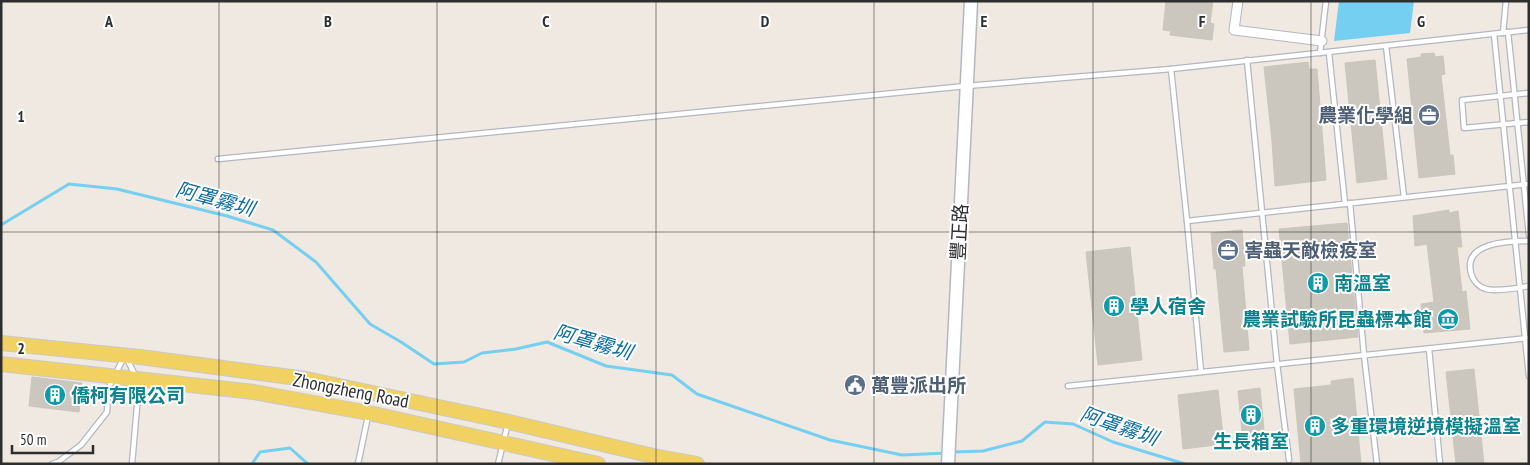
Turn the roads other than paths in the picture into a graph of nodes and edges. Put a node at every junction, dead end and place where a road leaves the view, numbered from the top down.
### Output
1 (971, 1) edge
2 (1238, 1) edge
3 (1326, 1) edge
4 (1506, 1) edge
5 (1529, 30) edge
6 (1505, 32) junction
7 (1494, 34) junction
8 (1322, 41) junction
9 (1386, 46) junction
10 (1329, 52) junction
11 (1320, 54) junction
12 (1247, 60) junction
13 (1171, 69) junction
14 (966, 86) junction
15 (1529, 93) edge
16 (1514, 95) junction
17 (1500, 96) junction
18 (1529, 122) edge
19 (1517, 123) junction
20 (1503, 124) junction
21 (218, 159) dead end
22 (1529, 184) edge
23 (1523, 185) junction
24 (1509, 186) junction
25 (1404, 197) junction
26 (1347, 204) junction
27 (1263, 213) junction
28 (1187, 221) junction
29 (1529, 235) edge
30 (1515, 241) junction
31 (1529, 241) edge
32 (1529, 286) edge
33 (1520, 288) junction
34 (1527, 338) edge
35 (1, 343) edge
36 (1429, 349) junction
37 (1364, 355) junction
38 (125, 356) junction
39 (1, 364) edge
40 (1277, 364) junction
41 (1201, 372) junction
42 (1529, 376) edge
43 (115, 377) junction
44 (137, 379) junction
45 (1068, 386) dead end
46 (369, 413) junction
47 (508, 422) junction
48 (503, 443) junction
49 (1289, 460) dead end
50 (58, 463) edge
51 (52, 464) edge
52 (132, 464) edge
53 (358, 464) edge
54 (498, 464) edge
55 (598, 464) edge
56 (697, 464) edge
57 (948, 464) edge
58 (1377, 464) edge
59 (1440, 464) edge

1 - 14 street, 豐正路
2 - 8 street
3 - 8 lane
4 - 6 lane
5 - 6 lane
6 - 7 lane
6 - 16 lane
7 - 9 lane
7 - 17 lane
8 - 11 lane
9 - 10 lane
9 - 25 lane
10 - 11 lane
10 - 26 lane
11 - 12 lane
12 - 13 lane
12 - 27 lane
13 - 14 lane
13 - 28 lane
14 - 21 lane
14 - 57 street, 豐正路
15 - 16 lane
16 - 17 lane
16 - 19 lane
17 - 20 lane
17 - 20 lane
18 - 19 lane
19 - 20 lane
19 - 23 lane
20 - 24 lane
22 - 23 lane
23 - 24 lane
23 - 29 lane
24 - 25 lane
24 - 30 lane
25 - 26 lane
26 - 27 lane
26 - 37 lane
27 - 28 lane
27 - 40 lane
28 - 41 lane
30 - 31 lane
30 - 33 lane
30 - 33 lane
32 - 33 lane
33 - 34 lane
34 - 36 lane
34 - 42 lane
35 - 38 main road, Zhongzheng Road
36 - 37 lane
36 - 59 lane
37 - 40 lane
37 - 58 lane
38 - 43 lane
38 - 44 lane
38 - 47 main road, Zhongzheng Road
39 - 43 main road, Zhongzheng Road
40 - 41 lane
40 - 49 lane
41 - 45 lane
43 - 44 main road, Zhongzheng Road
43 - 50 lane
44 - 46 main road, Zhongzheng Road
44 - 52 lane
46 - 48 main road, Zhongzheng Road
46 - 53 lane
47 - 48 lane
47 - 56 main road, Zhongzheng Road
48 - 54 lane
48 - 55 main road, Zhongzheng Road
50 - 51 lane

